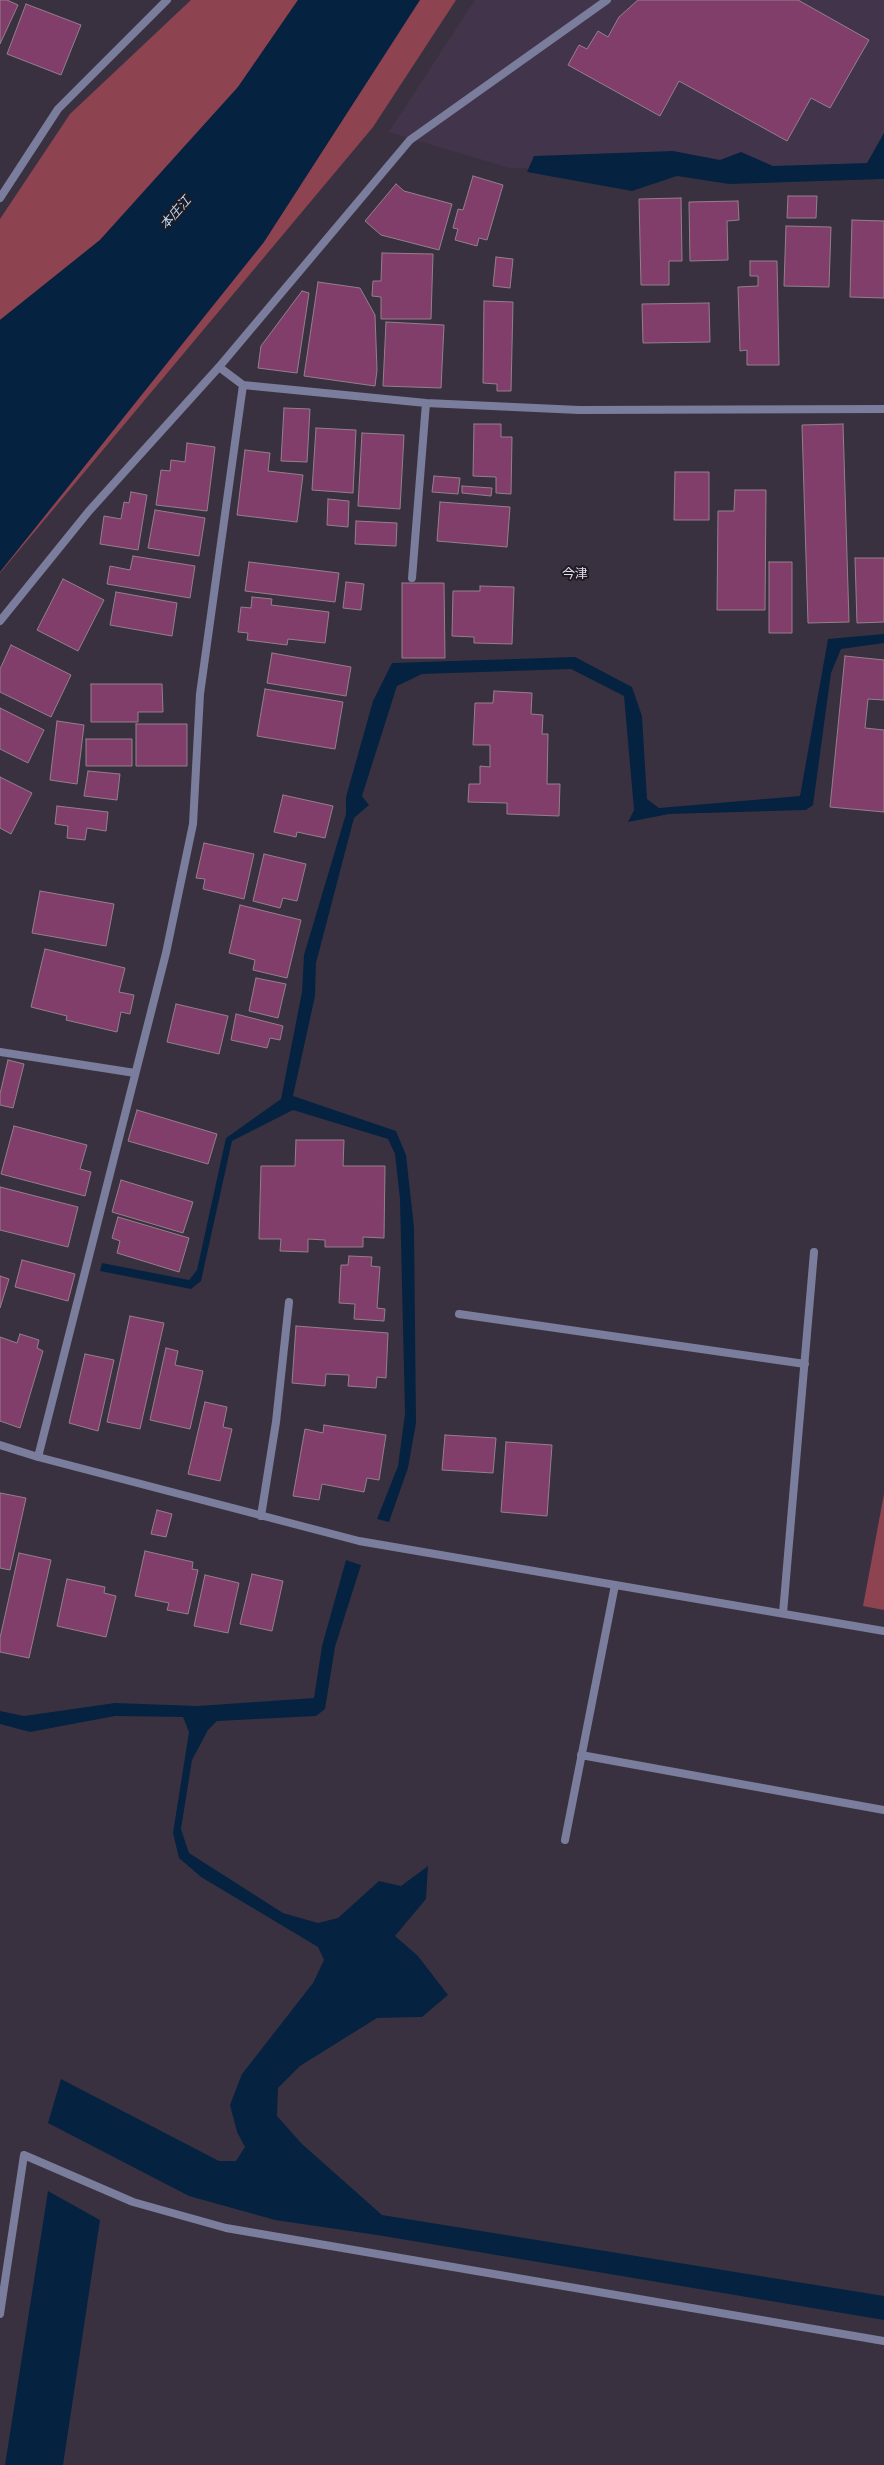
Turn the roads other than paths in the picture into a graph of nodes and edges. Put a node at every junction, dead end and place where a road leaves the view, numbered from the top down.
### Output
1 (167, 0) edge
2 (607, 0) edge
3 (0, 198) edge
4 (219, 367) junction
5 (242, 385) junction
6 (426, 403) junction
7 (884, 409) edge
8 (412, 578) dead end
9 (0, 621) edge
10 (0, 1052) edge
11 (135, 1073) junction
12 (814, 1252) dead end
13 (289, 1302) dead end
14 (459, 1314) dead end
15 (805, 1364) junction
16 (0, 1445) edge
17 (38, 1457) junction
18 (261, 1516) junction
19 (615, 1585) junction
20 (783, 1613) junction
21 (884, 1631) edge
22 (581, 1755) junction
23 (884, 1810) edge
24 (565, 1840) dead end
25 (0, 2314) edge
26 (884, 2341) edge

1 - 3 street
2 - 4 street
4 - 5 street
4 - 9 street
5 - 6 street
5 - 11 street
6 - 7 street
6 - 8 street
10 - 11 street
11 - 17 street
12 - 15 street
13 - 18 street
14 - 15 street
15 - 20 street
16 - 17 street
17 - 18 street
18 - 19 street
19 - 20 street
19 - 22 street
20 - 21 street
22 - 23 street
22 - 24 street
25 - 26 street

